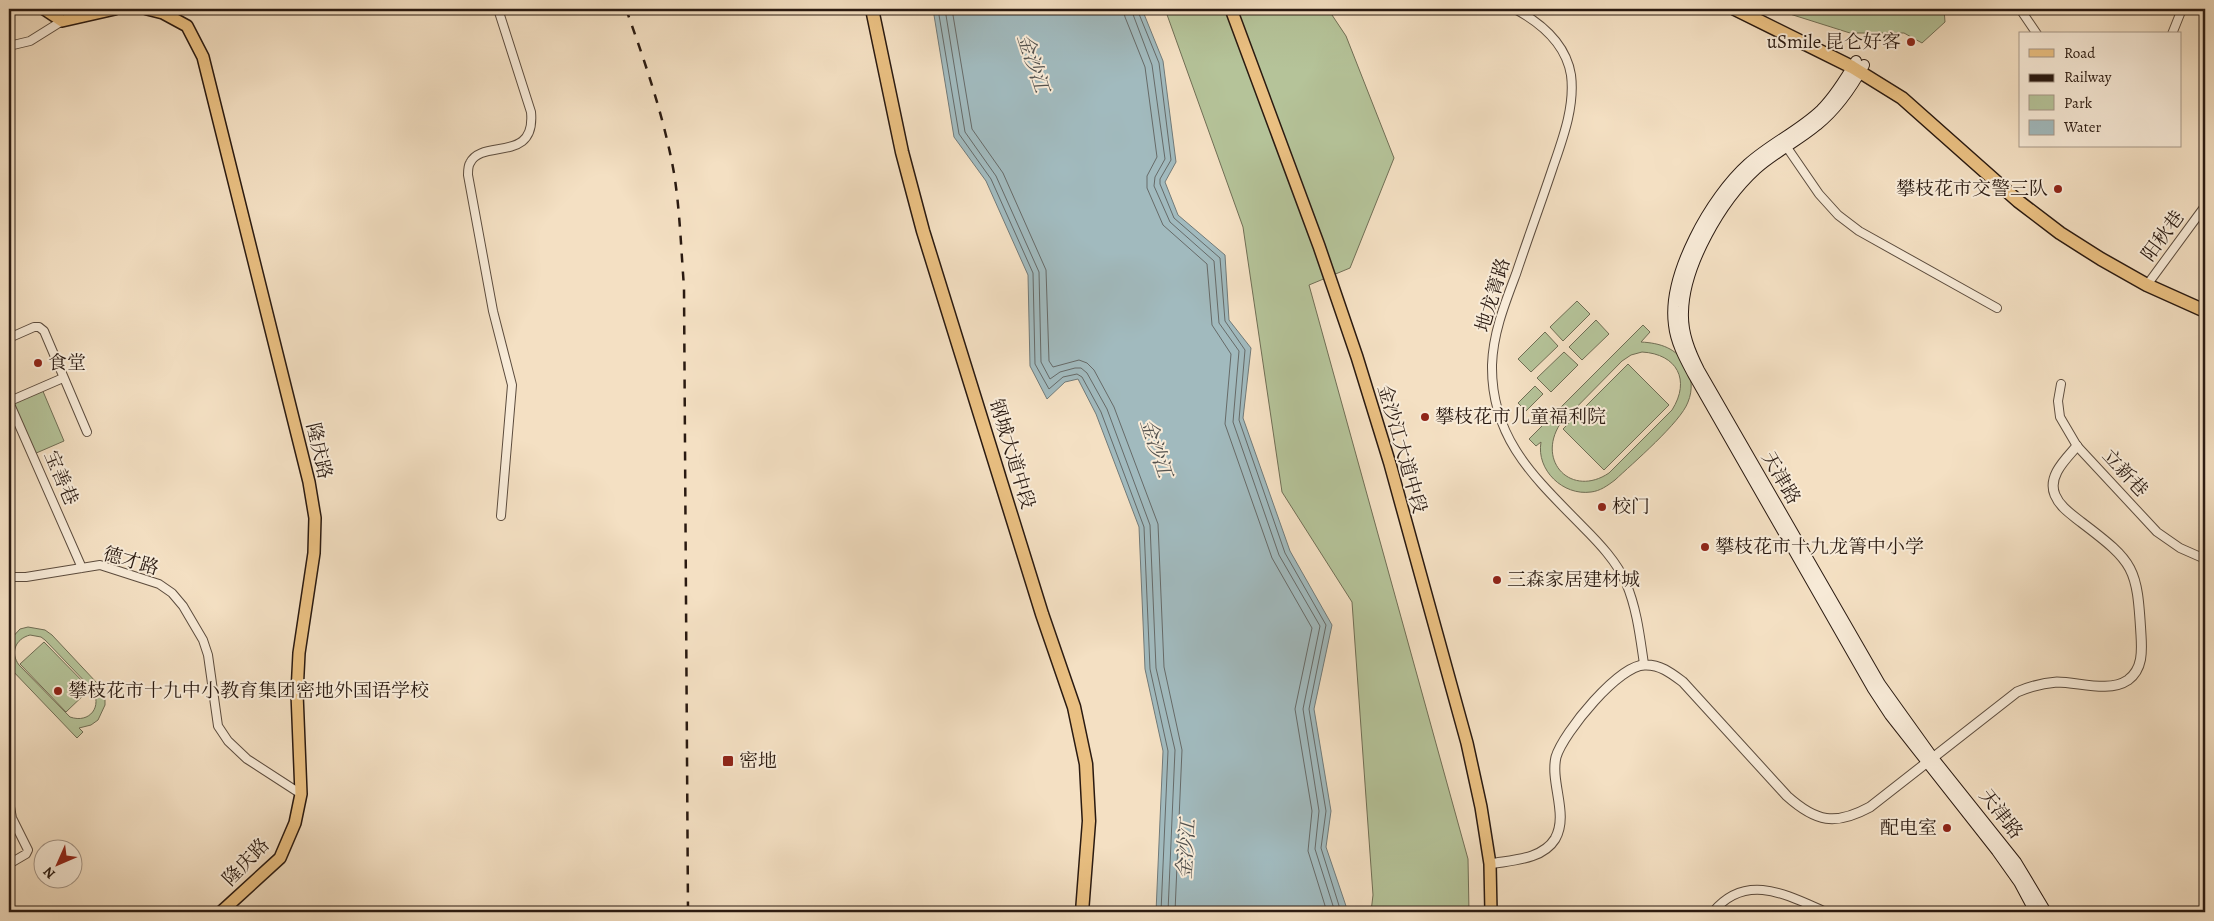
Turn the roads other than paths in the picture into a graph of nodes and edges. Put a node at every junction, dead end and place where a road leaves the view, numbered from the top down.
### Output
1 (44, 9) edge
2 (115, 9) edge
3 (147, 9) edge
4 (498, 9) edge
5 (872, 9) edge
6 (1231, 9) edge
7 (1515, 9) edge
8 (1735, 9) edge
9 (1755, 9) edge
10 (2020, 9) edge
11 (2182, 9) edge
12 (62, 20) junction
13 (2036, 32) edge
14 (2173, 32) edge
15 (9, 46) edge
16 (1858, 66) junction
17 (1786, 146) junction
18 (2205, 206) edge
19 (2150, 281) junction
20 (2205, 302) edge
21 (1997, 308) dead end
22 (2205, 310) edge
23 (9, 338) edge
24 (63, 378) junction
25 (2061, 384) dead end
26 (9, 402) edge
27 (87, 432) dead end
28 (2077, 446) junction
29 (501, 516) dead end
30 (2205, 559) edge
31 (82, 568) junction
32 (9, 577) edge
33 (1644, 664) junction
34 (1930, 760) junction
35 (301, 794) junction
36 (9, 802) edge
37 (9, 864) edge
38 (1490, 864) junction
39 (221, 912) edge
40 (1082, 912) edge
41 (1491, 912) edge
42 (1713, 912) edge
43 (1826, 912) edge
44 (2035, 912) edge
45 (2046, 912) edge

1 - 12 main road
2 - 12 main road
3 - 35 main road, 隆庆路
4 - 29 street
5 - 40 highway, 钢城大道中段
6 - 38 main road, 金沙江大道中段
7 - 33 street, 地龙箐路
8 - 16 highway
9 - 16 highway
10 - 13 street
11 - 14 street
12 - 15 street
16 - 17 main road, 天津路
16 - 19 highway
16 - 34 main road
17 - 21 street
17 - 34 main road, 天津路
18 - 19 street, 阳秋巷
19 - 20 highway
19 - 22 highway
23 - 24 street
24 - 26 street
24 - 27 street
25 - 28 street, 立新巷
26 - 31 street, 宝善巷
28 - 30 street, 立新巷
28 - 34 street
31 - 32 street, 德才路
31 - 35 street, 德才路
33 - 34 street
33 - 38 street
34 - 44 main road
34 - 45 main road, 天津路
35 - 39 main road, 隆庆路
36 - 37 street
38 - 41 main road, 金沙江大道中段
42 - 43 street

